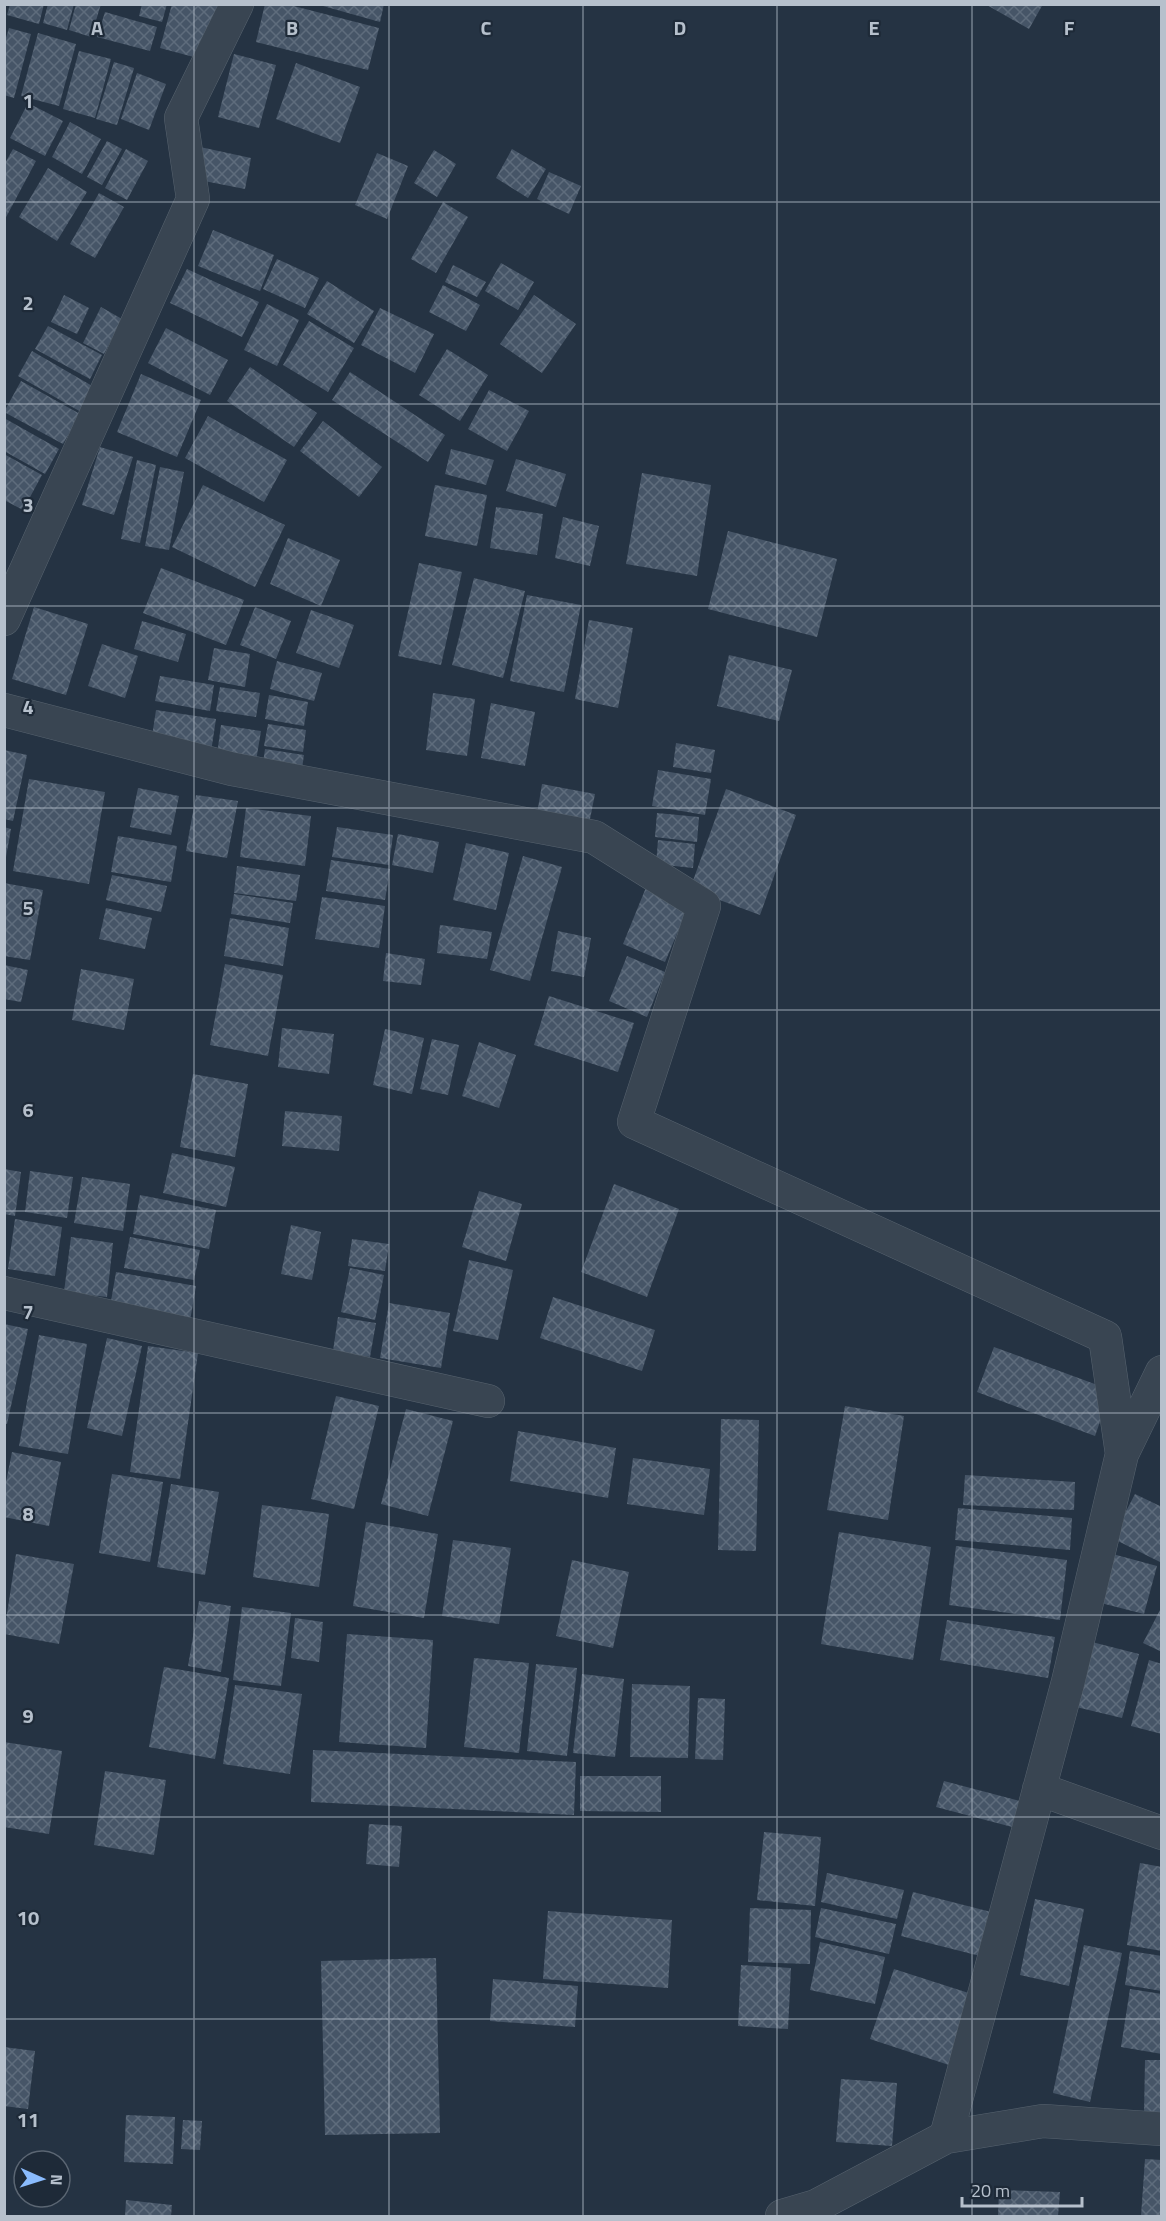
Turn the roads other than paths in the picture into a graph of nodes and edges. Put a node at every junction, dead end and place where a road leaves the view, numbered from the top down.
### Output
1 (237, 4) edge
2 (4, 619) edge
3 (4, 710) edge
4 (4, 1293) edge
5 (1161, 1372) edge
6 (488, 1401) dead end
7 (1122, 1454) junction
8 (1039, 1789) junction
9 (1161, 1833) edge
10 (1161, 2129) edge
11 (946, 2137) junction
12 (782, 2217) edge

1 - 2 street
3 - 7 street
4 - 6 street
5 - 7 street
7 - 8 street
8 - 9 street
8 - 11 street
10 - 11 street
11 - 12 street

